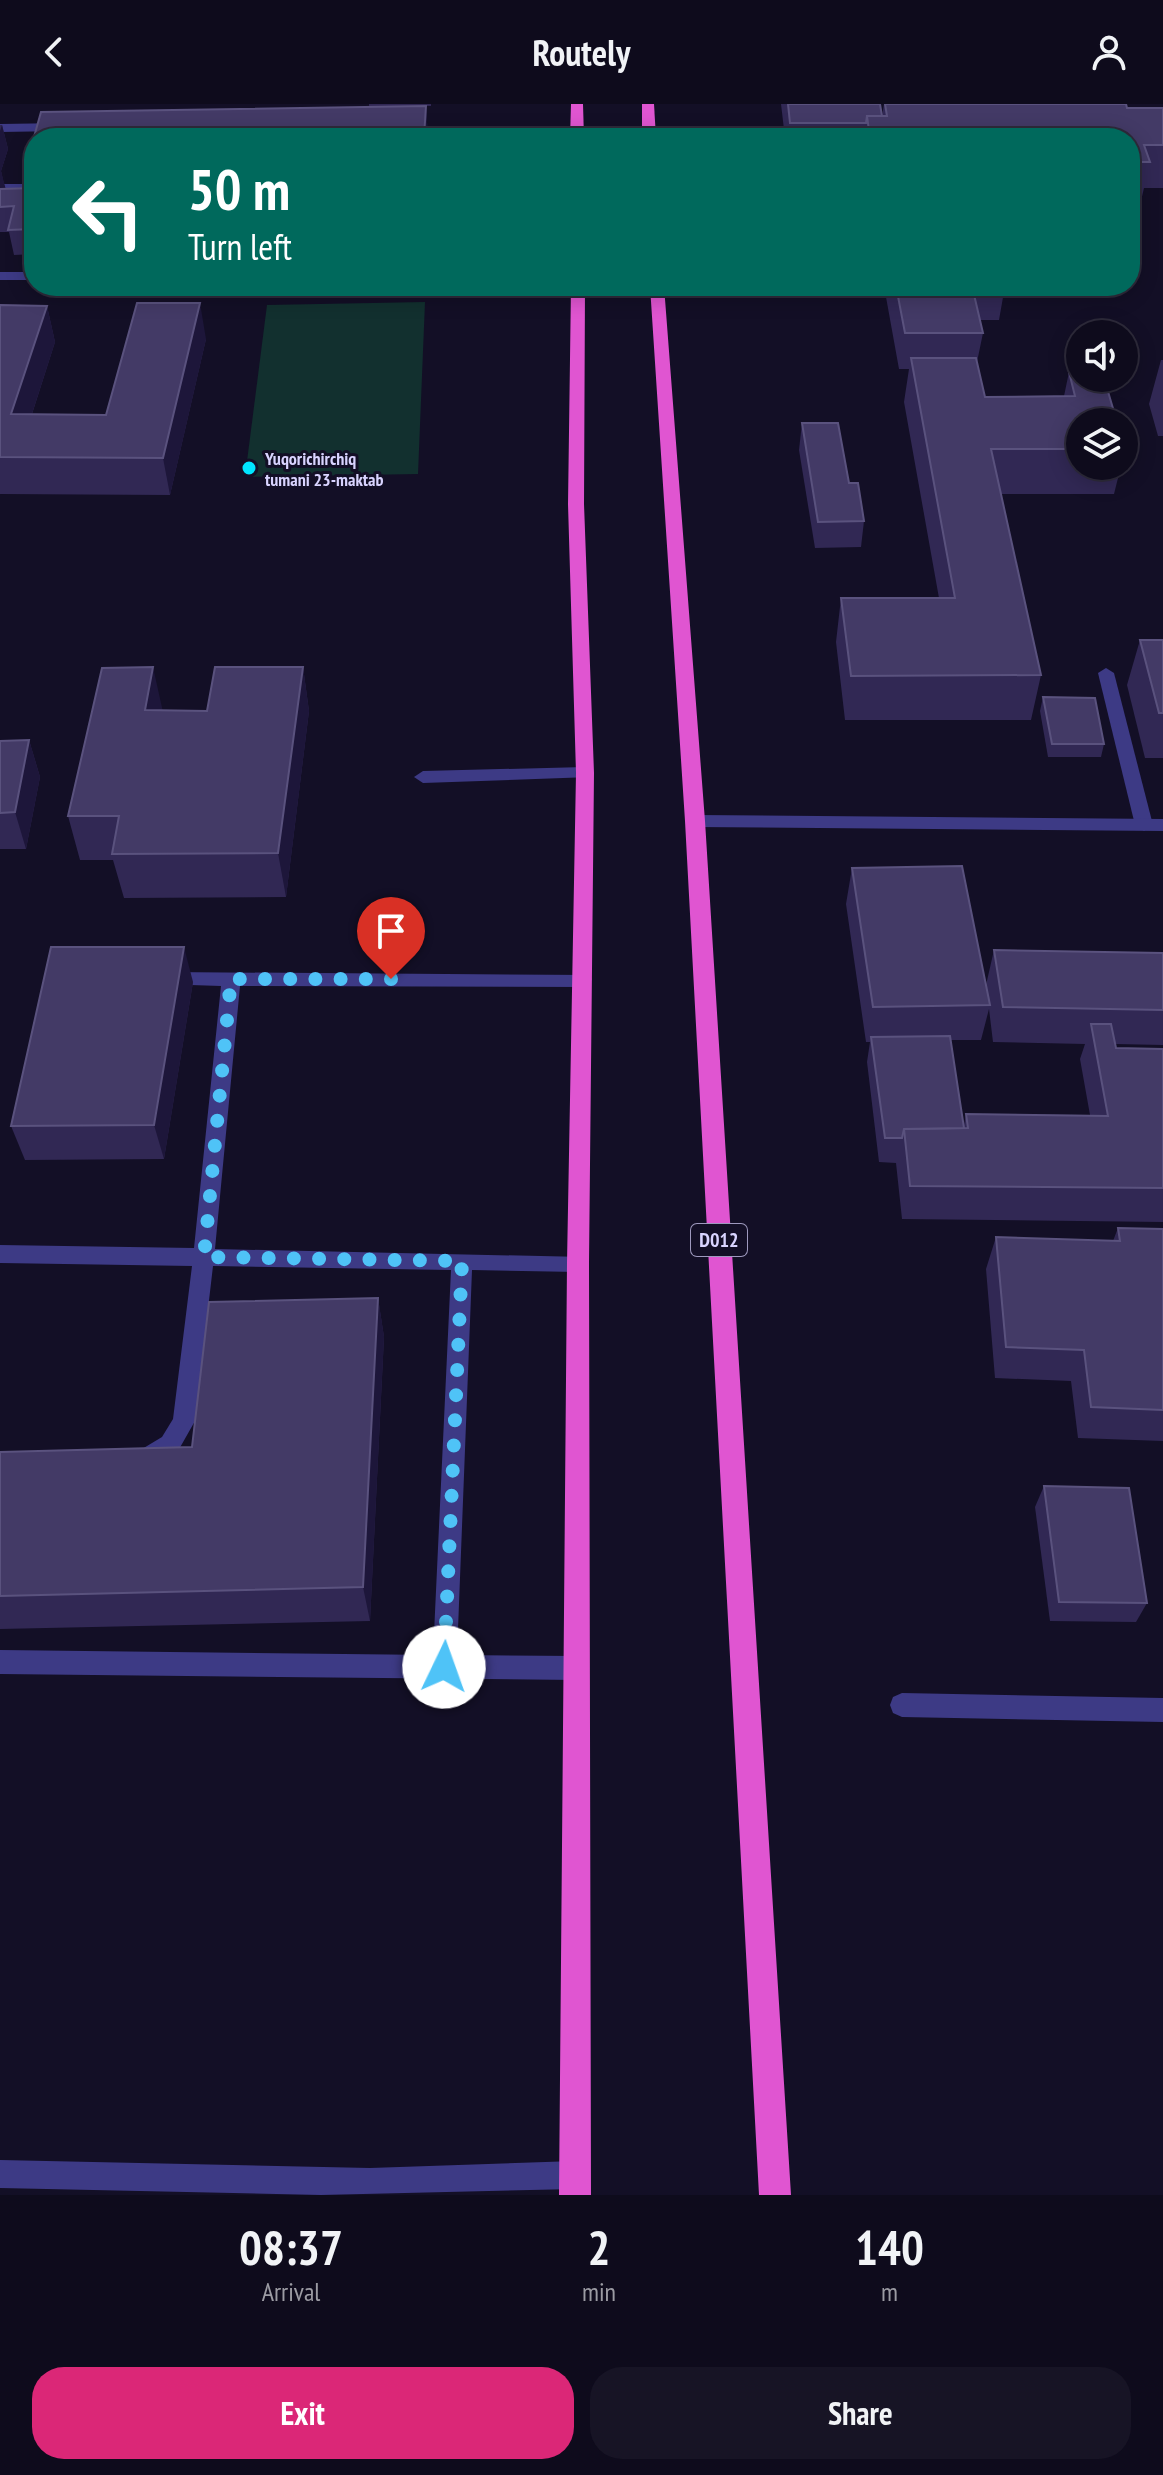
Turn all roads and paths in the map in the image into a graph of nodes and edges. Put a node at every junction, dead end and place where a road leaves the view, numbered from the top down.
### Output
1 (577, 104) edge
2 (648, 104) edge
3 (83, 127) edge
4 (0, 128) edge
5 (577, 128) edge
6 (649, 128) edge
7 (0, 188) edge
8 (24, 188) edge
9 (0, 276) edge
10 (24, 276) edge
11 (578, 296) edge
12 (658, 296) edge
13 (1106, 673) dead end
14 (585, 773) junction
15 (423, 777) dead end
16 (695, 821) junction
17 (1144, 825) junction
18 (1163, 825) edge
19 (231, 979) junction
20 (142, 980) edge
21 (583, 980) junction
22 (0, 1254) edge
23 (204, 1257) junction
24 (462, 1261) junction
25 (578, 1263) junction
26 (124, 1463) edge
27 (0, 1662) edge
28 (444, 1667) junction
29 (577, 1668) junction
30 (902, 1705) dead end
31 (1163, 1710) edge
32 (0, 2174) edge
33 (575, 2185) edge
34 (370, 2189) edge
35 (775, 2195) edge

1 - 5 highway
2 - 6 highway
3 - 4 street
7 - 8 street
9 - 10 street
11 - 14 highway
12 - 16 highway, D012
13 - 17 street
14 - 15 street
14 - 21 highway
16 - 17 street
16 - 35 highway, D012
17 - 18 street
19 - 20 street
19 - 21 street
19 - 23 street
21 - 25 highway
22 - 23 street
23 - 24 street
23 - 26 street
24 - 25 street
24 - 28 street
25 - 29 highway
27 - 28 street
28 - 29 street
29 - 33 highway
30 - 31 street
32 - 34 street
33 - 34 street

